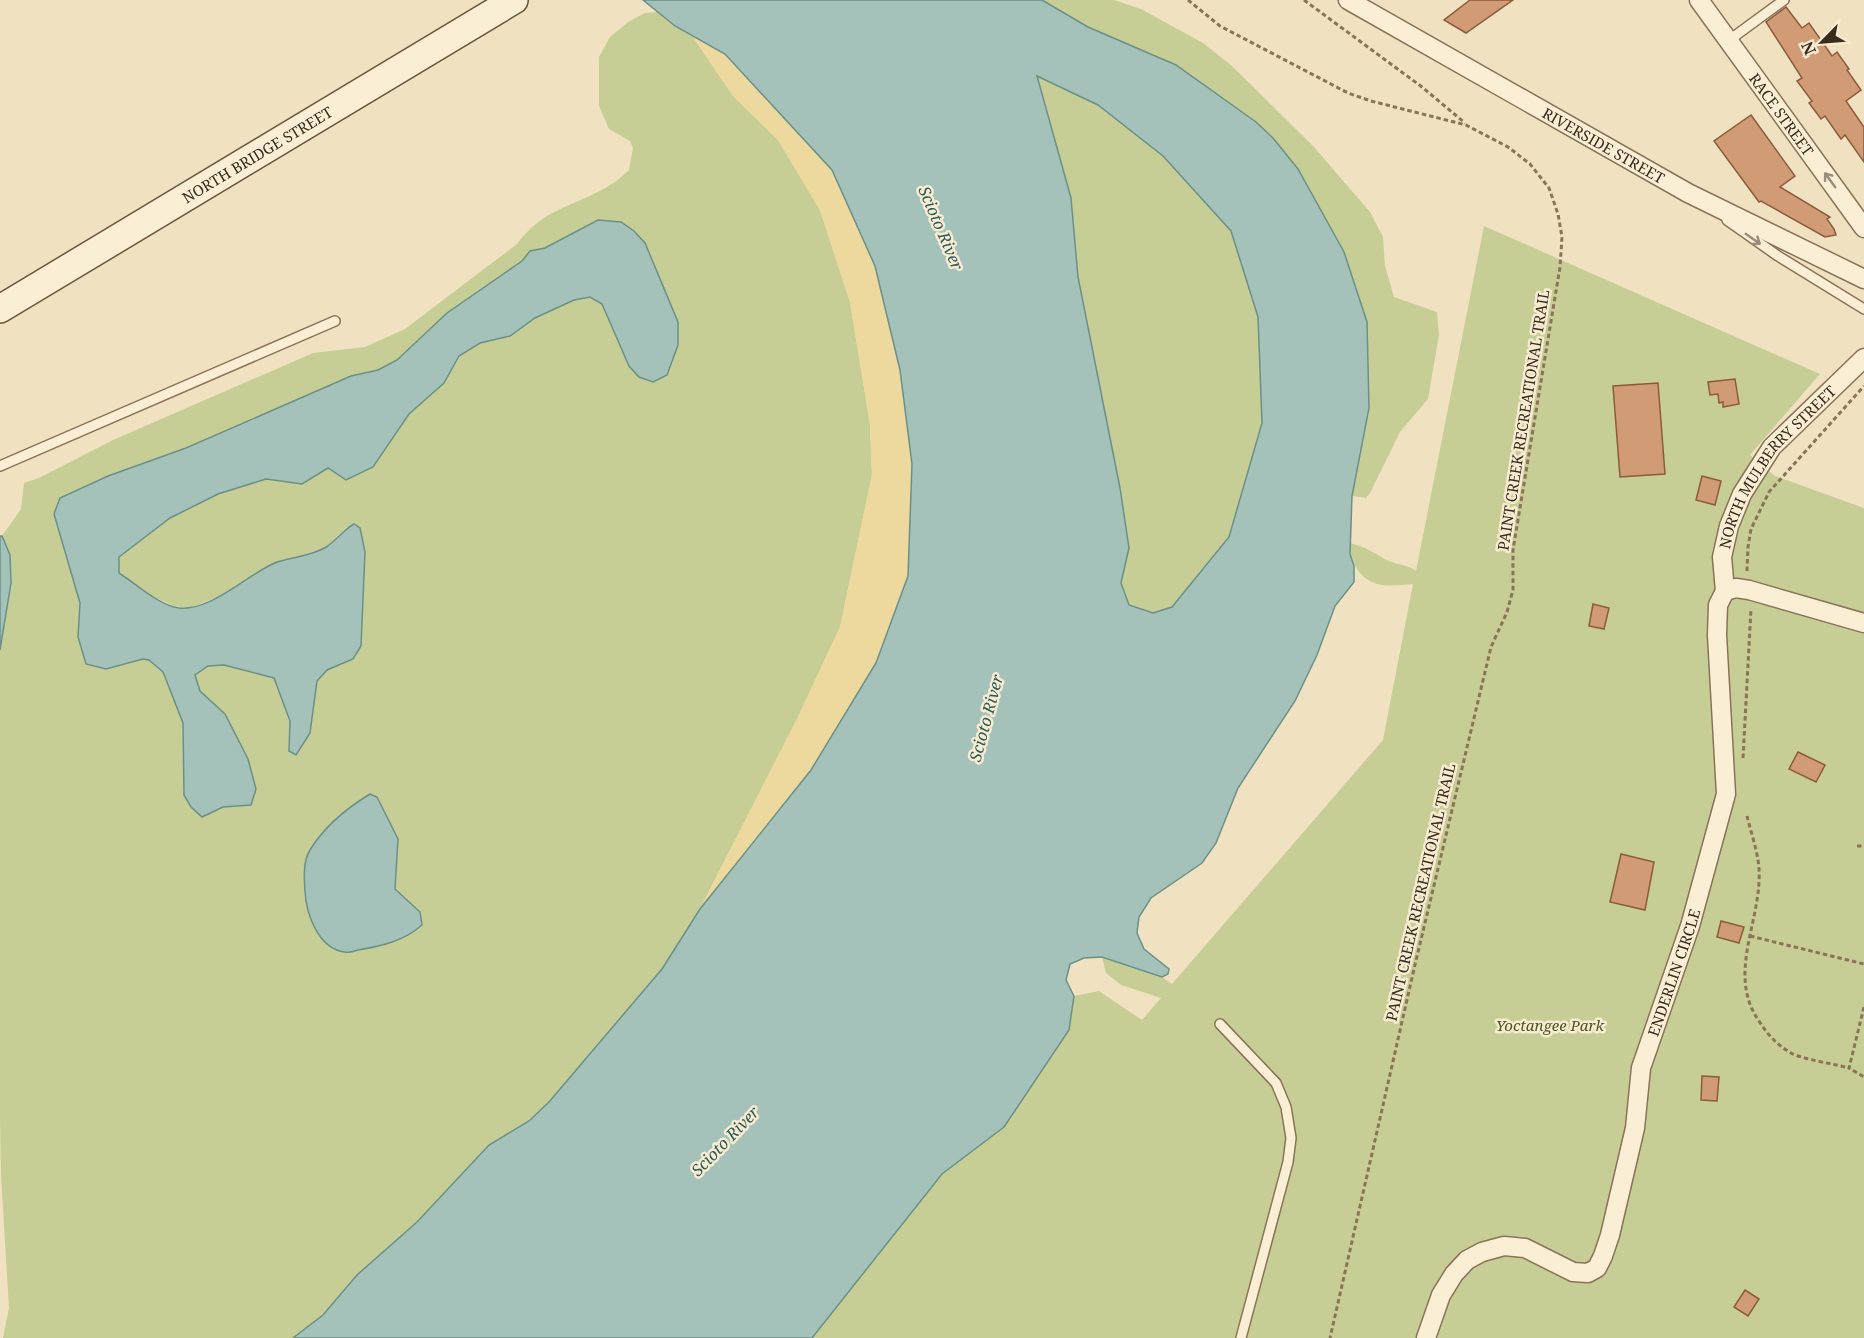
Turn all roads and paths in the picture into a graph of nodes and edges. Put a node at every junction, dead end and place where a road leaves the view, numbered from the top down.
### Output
1 (514, 0) edge
2 (1188, 0) edge
3 (1305, 0) edge
4 (1348, 0) edge
5 (1699, 0) edge
6 (1784, 0) edge
7 (1728, 40) junction
8 (1466, 125) junction
9 (1689, 193) junction
10 (1864, 228) edge
11 (1864, 279) edge
12 (0, 309) edge
13 (1864, 309) edge
14 (335, 321) dead end
15 (1864, 358) edge
16 (1864, 386) edge
17 (0, 466) edge
18 (1747, 571) dead end
19 (1725, 591) junction
20 (1751, 609) dead end
21 (1864, 623) edge
22 (1742, 761) dead end
23 (1747, 816) dead end
24 (1857, 846) dead end
25 (1864, 846) edge
26 (1750, 936) junction
27 (1864, 964) edge
28 (1864, 1007) edge
29 (1220, 1024) dead end
30 (1849, 1068) junction
31 (1864, 1077) edge
32 (1241, 1338) edge
33 (1330, 1338) edge
34 (1426, 1338) edge

1 - 12 main road, NORTH BRIDGE STREET
2 - 8 path, PAINT CREEK RECREATIONAL TRAIL
3 - 8 path
4 - 9 street, RIVERSIDE STREET
5 - 7 street, RACE STREET
6 - 7 lane
10 -> 7 street, RACE STREET
8 - 33 path, PAINT CREEK RECREATIONAL TRAIL
9 - 11 street, RIVERSIDE STREET
9 -> 13 lane
14 - 17 lane
15 - 19 street, NORTH MULBERRY STREET
16 - 18 path
19 - 21 street
19 - 34 street, ENDERLIN CIRCLE
20 - 22 path
23 - 26 path
24 - 25 path
26 - 27 path
26 - 30 path
28 - 30 path
29 - 32 lane
30 - 31 path

